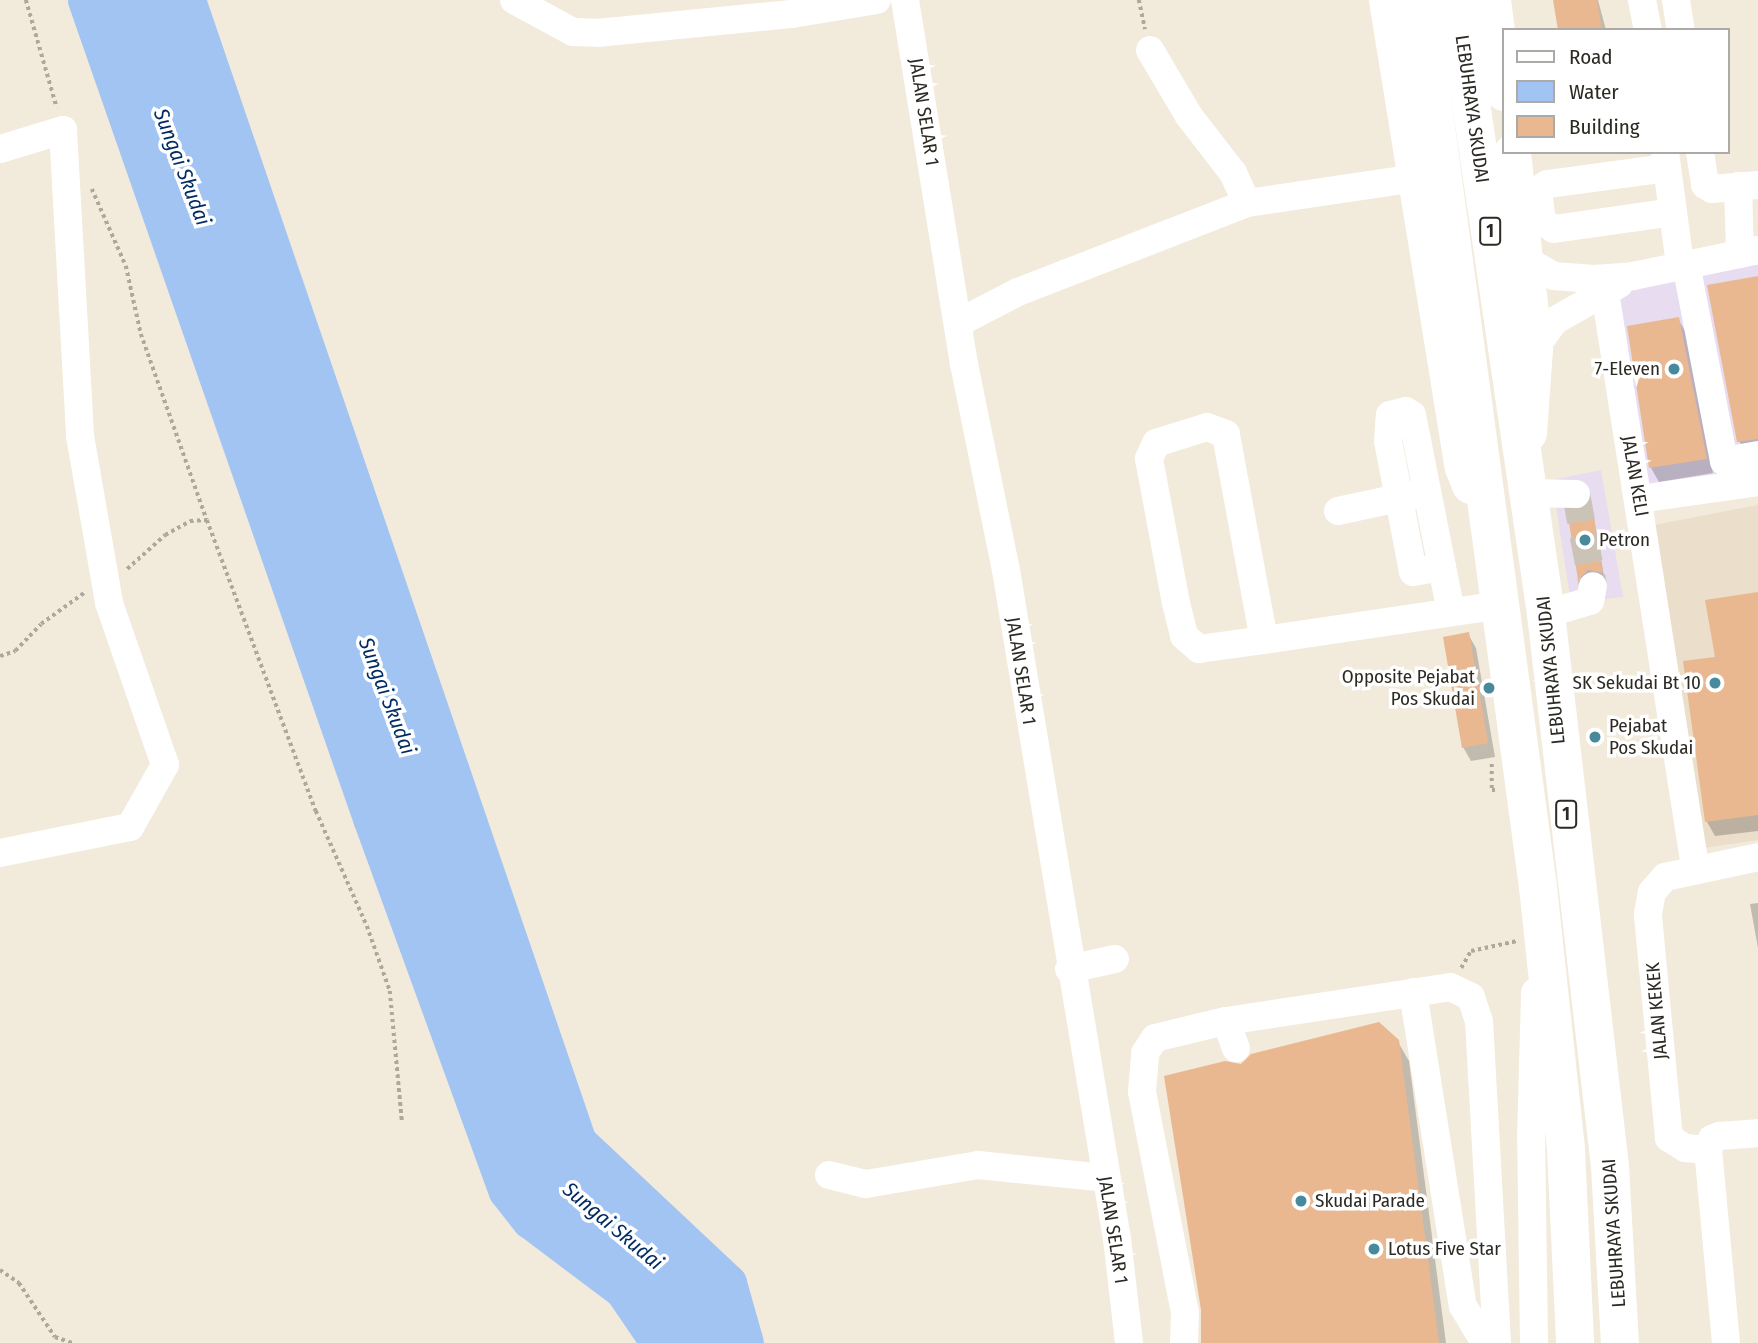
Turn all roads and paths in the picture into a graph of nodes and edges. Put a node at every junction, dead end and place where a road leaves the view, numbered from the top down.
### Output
1 (26, 0) edge
2 (514, 0) edge
3 (877, 0) edge
4 (905, 0) edge
5 (1139, 0) edge
6 (1387, 0) edge
7 (1419, 0) edge
8 (1456, 0) edge
9 (1492, 0) edge
10 (1642, 0) edge
11 (1676, 0) edge
12 (1648, 28) edge
13 (1681, 28) edge
14 (1150, 50) joint
15 (1502, 52) edge
16 (63, 130) junction
17 (0, 149) edge
18 (1512, 154) edge
19 (1700, 154) edge
20 (1666, 160) edge
21 (1417, 178) junction
22 (88, 182) dead end
23 (1748, 186) edge
24 (1247, 203) junction
25 (1673, 212) junction
26 (1749, 252) edge
27 (1527, 261) junction
28 (1683, 265) junction
29 (1633, 276) junction
30 (1605, 292) junction
31 (958, 323) junction
32 (1534, 349) junction
33 (1758, 455) edge
34 (1724, 461) junction
35 (1529, 477) junction
36 (1758, 482) edge
37 (1704, 488) junction
38 (1427, 493) junction
39 (1576, 494) dead end
40 (1399, 497) junction
41 (1639, 499) junction
42 (1338, 511) dead end
43 (207, 520) junction
44 (1494, 548) junction
45 (1442, 567) junction
46 (106, 580) junction
47 (1593, 586) dead end
48 (1500, 605) junction
49 (1451, 612) junction
50 (1546, 614) junction
51 (1264, 640) junction
52 (0, 656) edge
53 (0, 853) edge
54 (1758, 857) edge
55 (1695, 867) junction
56 (1538, 887) junction
57 (1528, 939) dead end
58 (1471, 951) dead end
59 (1115, 959) dead end
60 (1069, 969) junction
61 (1413, 992) junction
62 (1226, 1021) junction
63 (1236, 1048) dead end
64 (402, 1121) dead end
65 (1758, 1133) edge
66 (1708, 1150) junction
67 (829, 1175) dead end
68 (1105, 1178) junction
69 (0, 1270) edge
70 (72, 1343) edge
71 (1129, 1343) edge
72 (1184, 1343) edge
73 (1485, 1343) edge
74 (1497, 1343) edge
75 (1534, 1343) edge
76 (1575, 1343) edge
77 (1620, 1343) edge
78 (1726, 1343) edge

1 - 16 path
2 - 3 street
4 - 31 street, JALAN SELAR 1
5 - 14 path
6 - 21 main road
7 - 44 highway, LEBUHRAYA SKUDAI / 1
8 - 35 highway, LEBUHRAYA SKUDAI / 1
9 - 15 main road
10 - 12 street
11 - 13 street
14 - 24 street
16 - 17 street
16 - 46 street
18 - 27 main road
19 - 23 street
20 - 25 street
20 - 25 street
21 - 24 street
21 - 44 main road
22 - 43 path
23 - 26 street
24 - 31 street
25 - 28 street
26 - 28 street
27 - 29 street
27 - 32 main road
28 - 29 street
28 - 34 street
29 - 30 street
30 - 32 street
30 - 41 street, JALAN KELI
31 - 60 street, JALAN SELAR 1
32 - 35 main road
33 - 34 street
34 - 37 street
35 - 39 street
35 - 50 highway, LEBUHRAYA SKUDAI / 1
36 - 37 street
37 - 41 street
38 - 40 street
38 - 40 street
38 - 45 street
40 - 42 street
40 - 45 street
41 - 55 street, JALAN KELI
43 - 46 path
43 - 64 path
44 - 48 highway, LEBUHRAYA SKUDAI / 1
45 - 49 street
46 - 52 path
46 - 53 street
47 - 50 street
48 - 49 street
48 - 56 highway, LEBUHRAYA SKUDAI / 1
49 - 51 street
50 - 77 highway, LEBUHRAYA SKUDAI / 1
51 - 51 street
54 - 55 street
55 - 66 street, JALAN KEKEK
56 - 75 street
56 - 76 highway, LEBUHRAYA SKUDAI / 1
57 - 58 path
59 - 60 street
60 - 68 street, JALAN SELAR 1
61 - 62 street
61 - 73 street
61 - 74 street
62 - 63 street
62 - 72 street
65 - 66 street
66 - 78 street
67 - 68 street
68 - 71 street, JALAN SELAR 1
69 - 70 path

